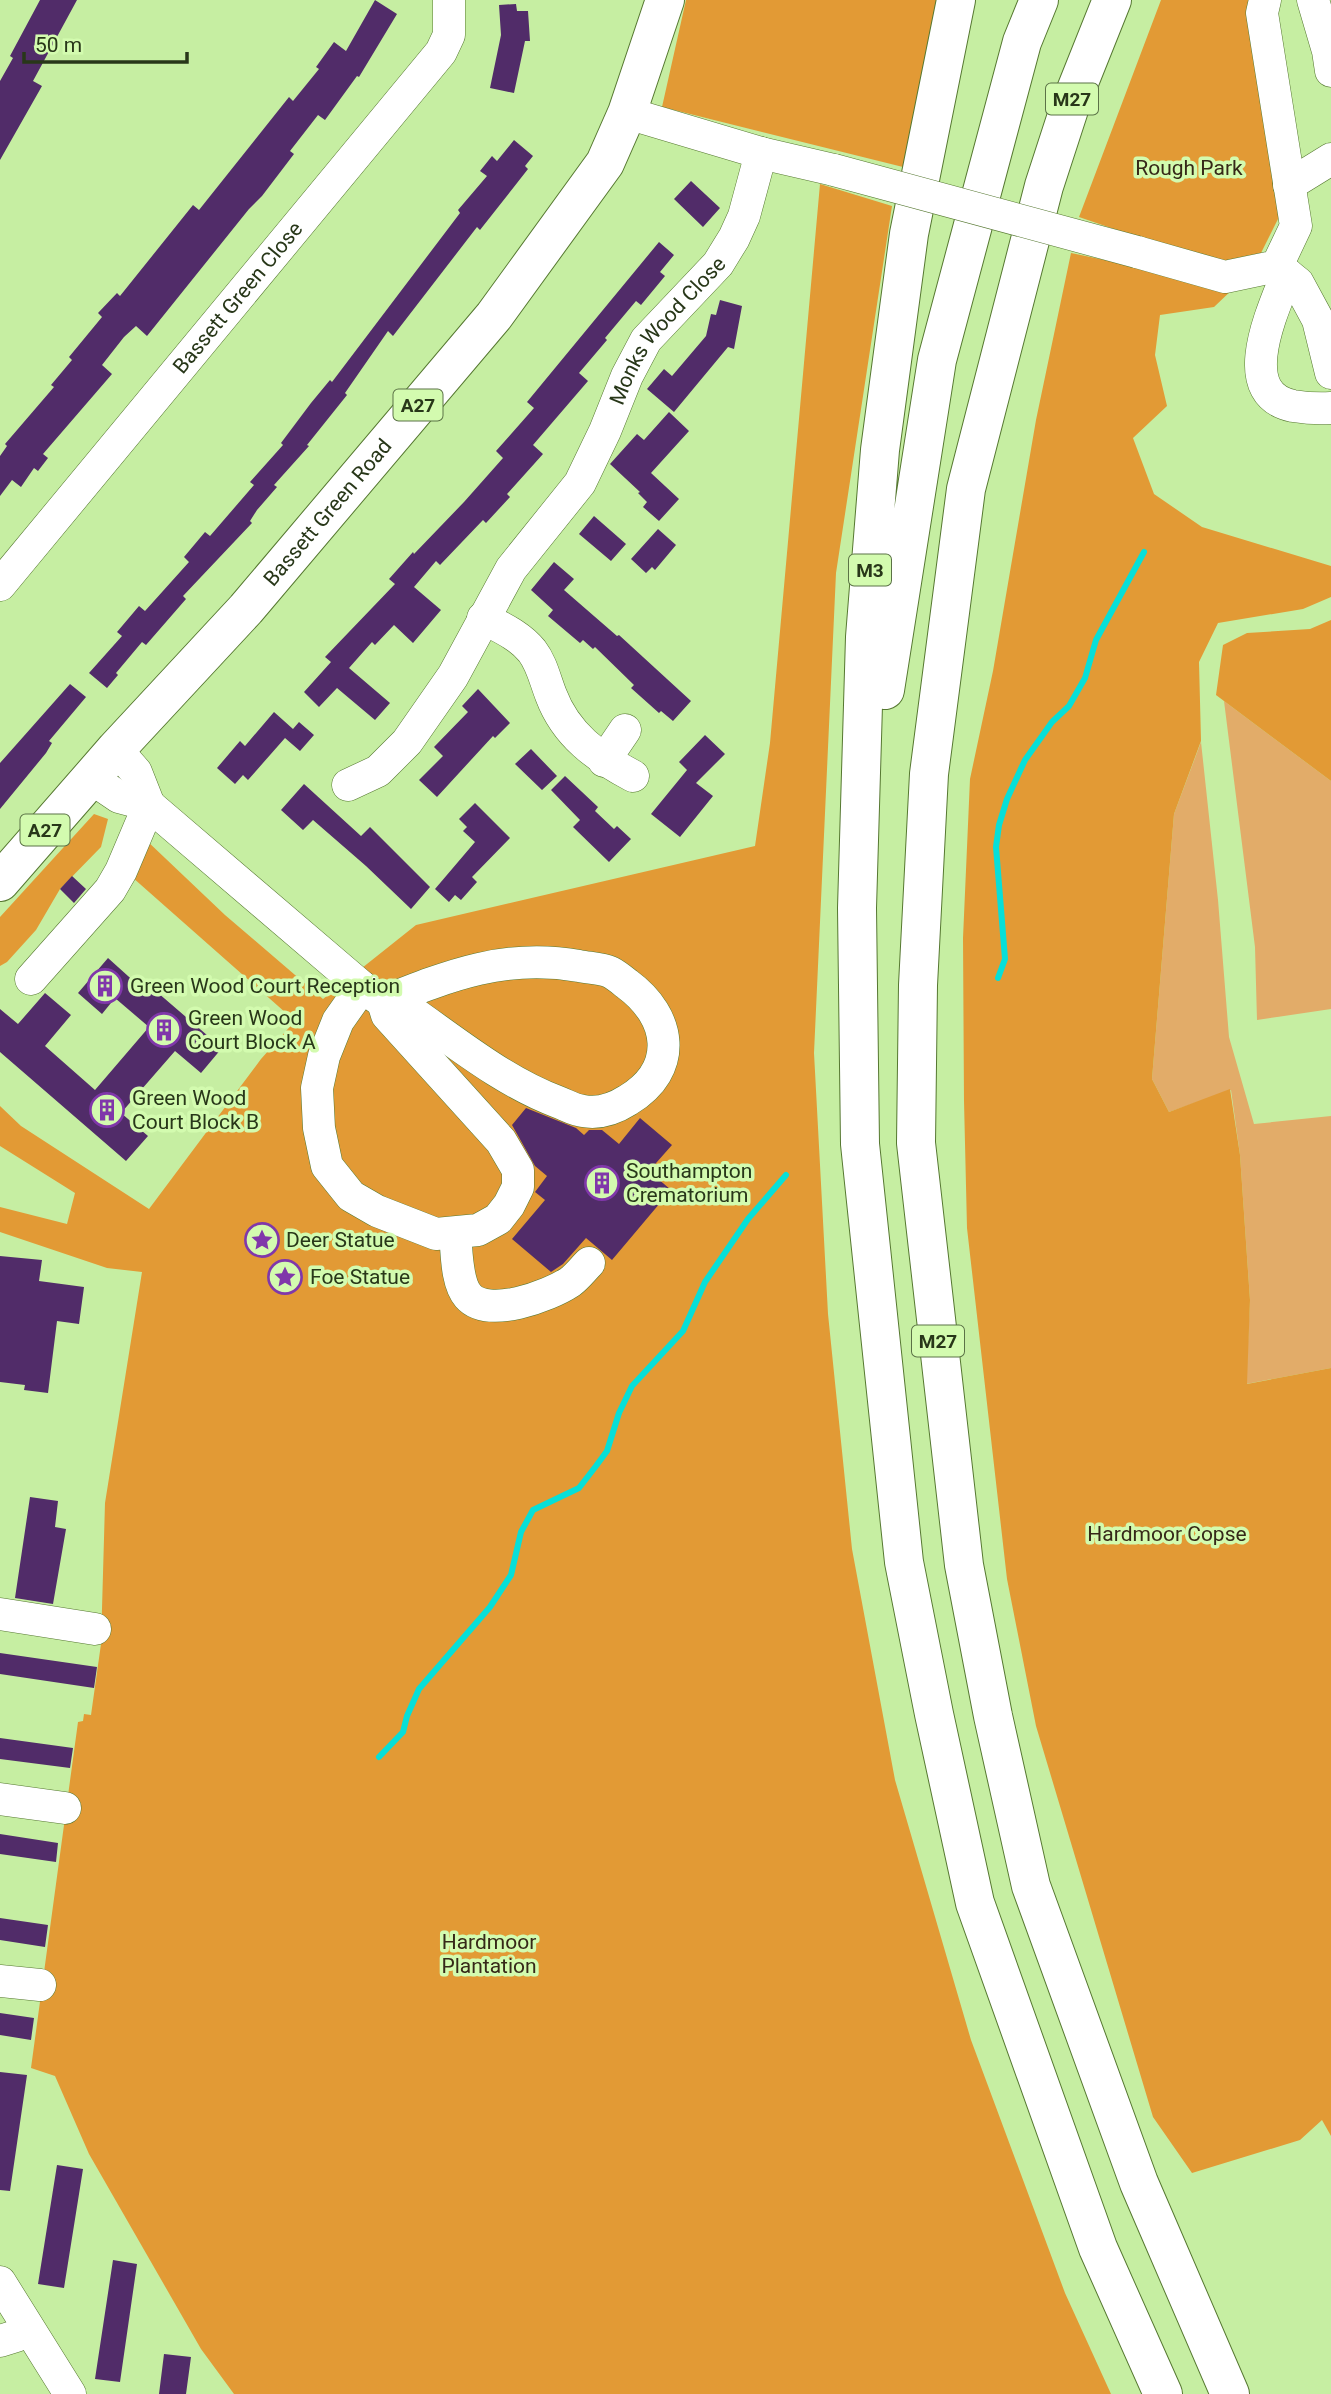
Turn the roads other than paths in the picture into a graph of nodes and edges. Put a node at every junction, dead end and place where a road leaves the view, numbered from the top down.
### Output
1 (449, 0) edge
2 (665, 0) edge
3 (956, 0) edge
4 (1039, 0) edge
5 (1265, 0) edge
6 (1313, 0) edge
7 (1111, 4) edge
8 (1331, 71) edge
9 (627, 113) junction
10 (761, 153) junction
11 (1331, 159) edge
12 (1289, 186) junction
13 (1282, 270) junction
14 (1331, 373) edge
15 (1331, 408) edge
16 (0, 585) edge
17 (483, 618) junction
18 (625, 730) dead end
19 (116, 748) junction
20 (604, 761) junction
21 (633, 776) dead end
22 (91, 778) junction
23 (348, 785) dead end
24 (149, 805) junction
25 (0, 882) edge
26 (857, 908) junction
27 (31, 979) dead end
28 (372, 994) junction
29 (455, 1233) junction
30 (589, 1263) dead end
31 (0, 1614) edge
32 (95, 1629) dead end
33 (0, 1799) edge
34 (65, 1808) dead end
35 (0, 1981) edge
36 (40, 1985) dead end
37 (0, 2282) edge
38 (28, 2328) junction
39 (0, 2342) edge
40 (70, 2394) edge
41 (1163, 2394) edge
42 (1230, 2394) edge

1 - 16 street, Bassett Green Close
2 - 9 main road, Bassett Green Road / A27
3 - 26 main road, M3
4 - 26 main road, M27
5 - 12 street
6 - 8 street
7 - 42 main road, M27
9 - 10 street
9 - 19 main road, Bassett Green Road / A27
10 - 13 street, bridge
10 - 17 street, Monks Wood Close
11 - 12 street
12 - 13 street
13 - 14 street
13 - 15 street
17 - 20 street
17 - 23 street, Monks Wood Close
18 - 20 street
19 - 22 main road, Bassett Green Road / A27
19 - 24 street
20 - 21 street
22 - 24 street
22 - 25 main road, Bassett Green Road / A27
24 - 27 street
24 - 28 street
26 - 41 main road, M27
28 - 28 street
28 - 29 street
28 - 29 street
29 - 30 street
31 - 32 street
33 - 34 street
35 - 36 street
37 - 38 street
38 - 39 street
38 - 40 street

